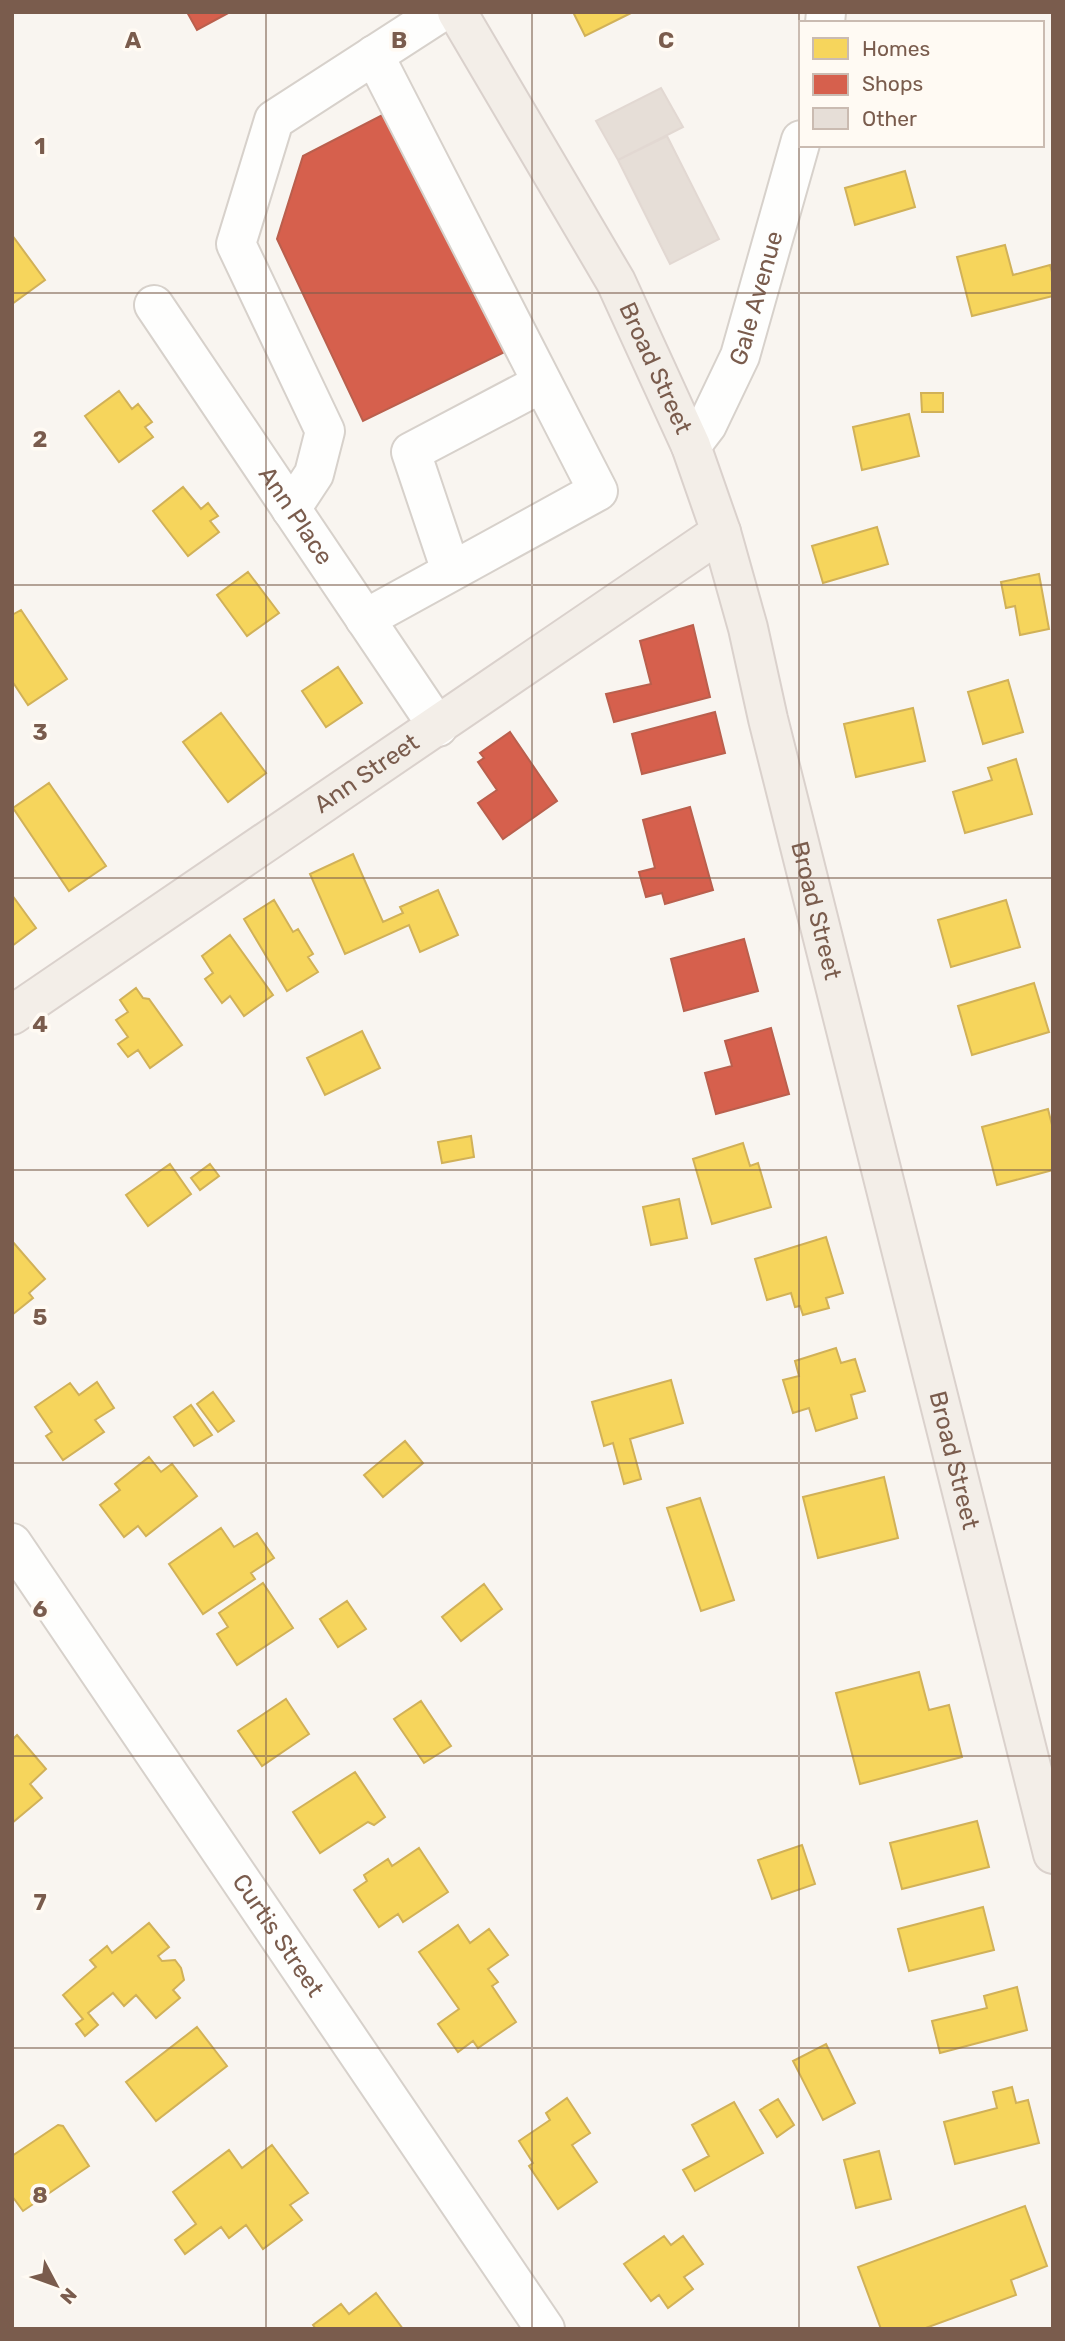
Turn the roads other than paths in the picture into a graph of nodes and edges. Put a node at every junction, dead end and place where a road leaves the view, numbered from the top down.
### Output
1 (441, 12) edge
2 (457, 12) edge
3 (374, 55) junction
4 (799, 147) edge
5 (154, 305) dead end
6 (542, 383) junction
7 (691, 446) junction
8 (290, 509) junction
9 (721, 532) junction
10 (451, 571) junction
11 (365, 620) junction
12 (438, 727) junction
13 (12, 1015) edge
14 (12, 1543) edge
15 (1053, 1854) edge
16 (545, 2329) edge

1 - 3 street
2 - 7 main road, Broad Street
3 - 6 street
3 - 8 street
4 - 7 street, Gale Avenue
5 - 8 street, Ann Place
6 - 10 street
6 - 10 street
7 - 9 main road, Broad Street
8 - 11 street, Ann Place
9 - 12 main road, Ann Street
9 - 15 main road, Broad Street
10 - 11 street
11 - 12 street, Ann Place
12 - 13 main road, Ann Street
14 - 16 street, Curtis Street

